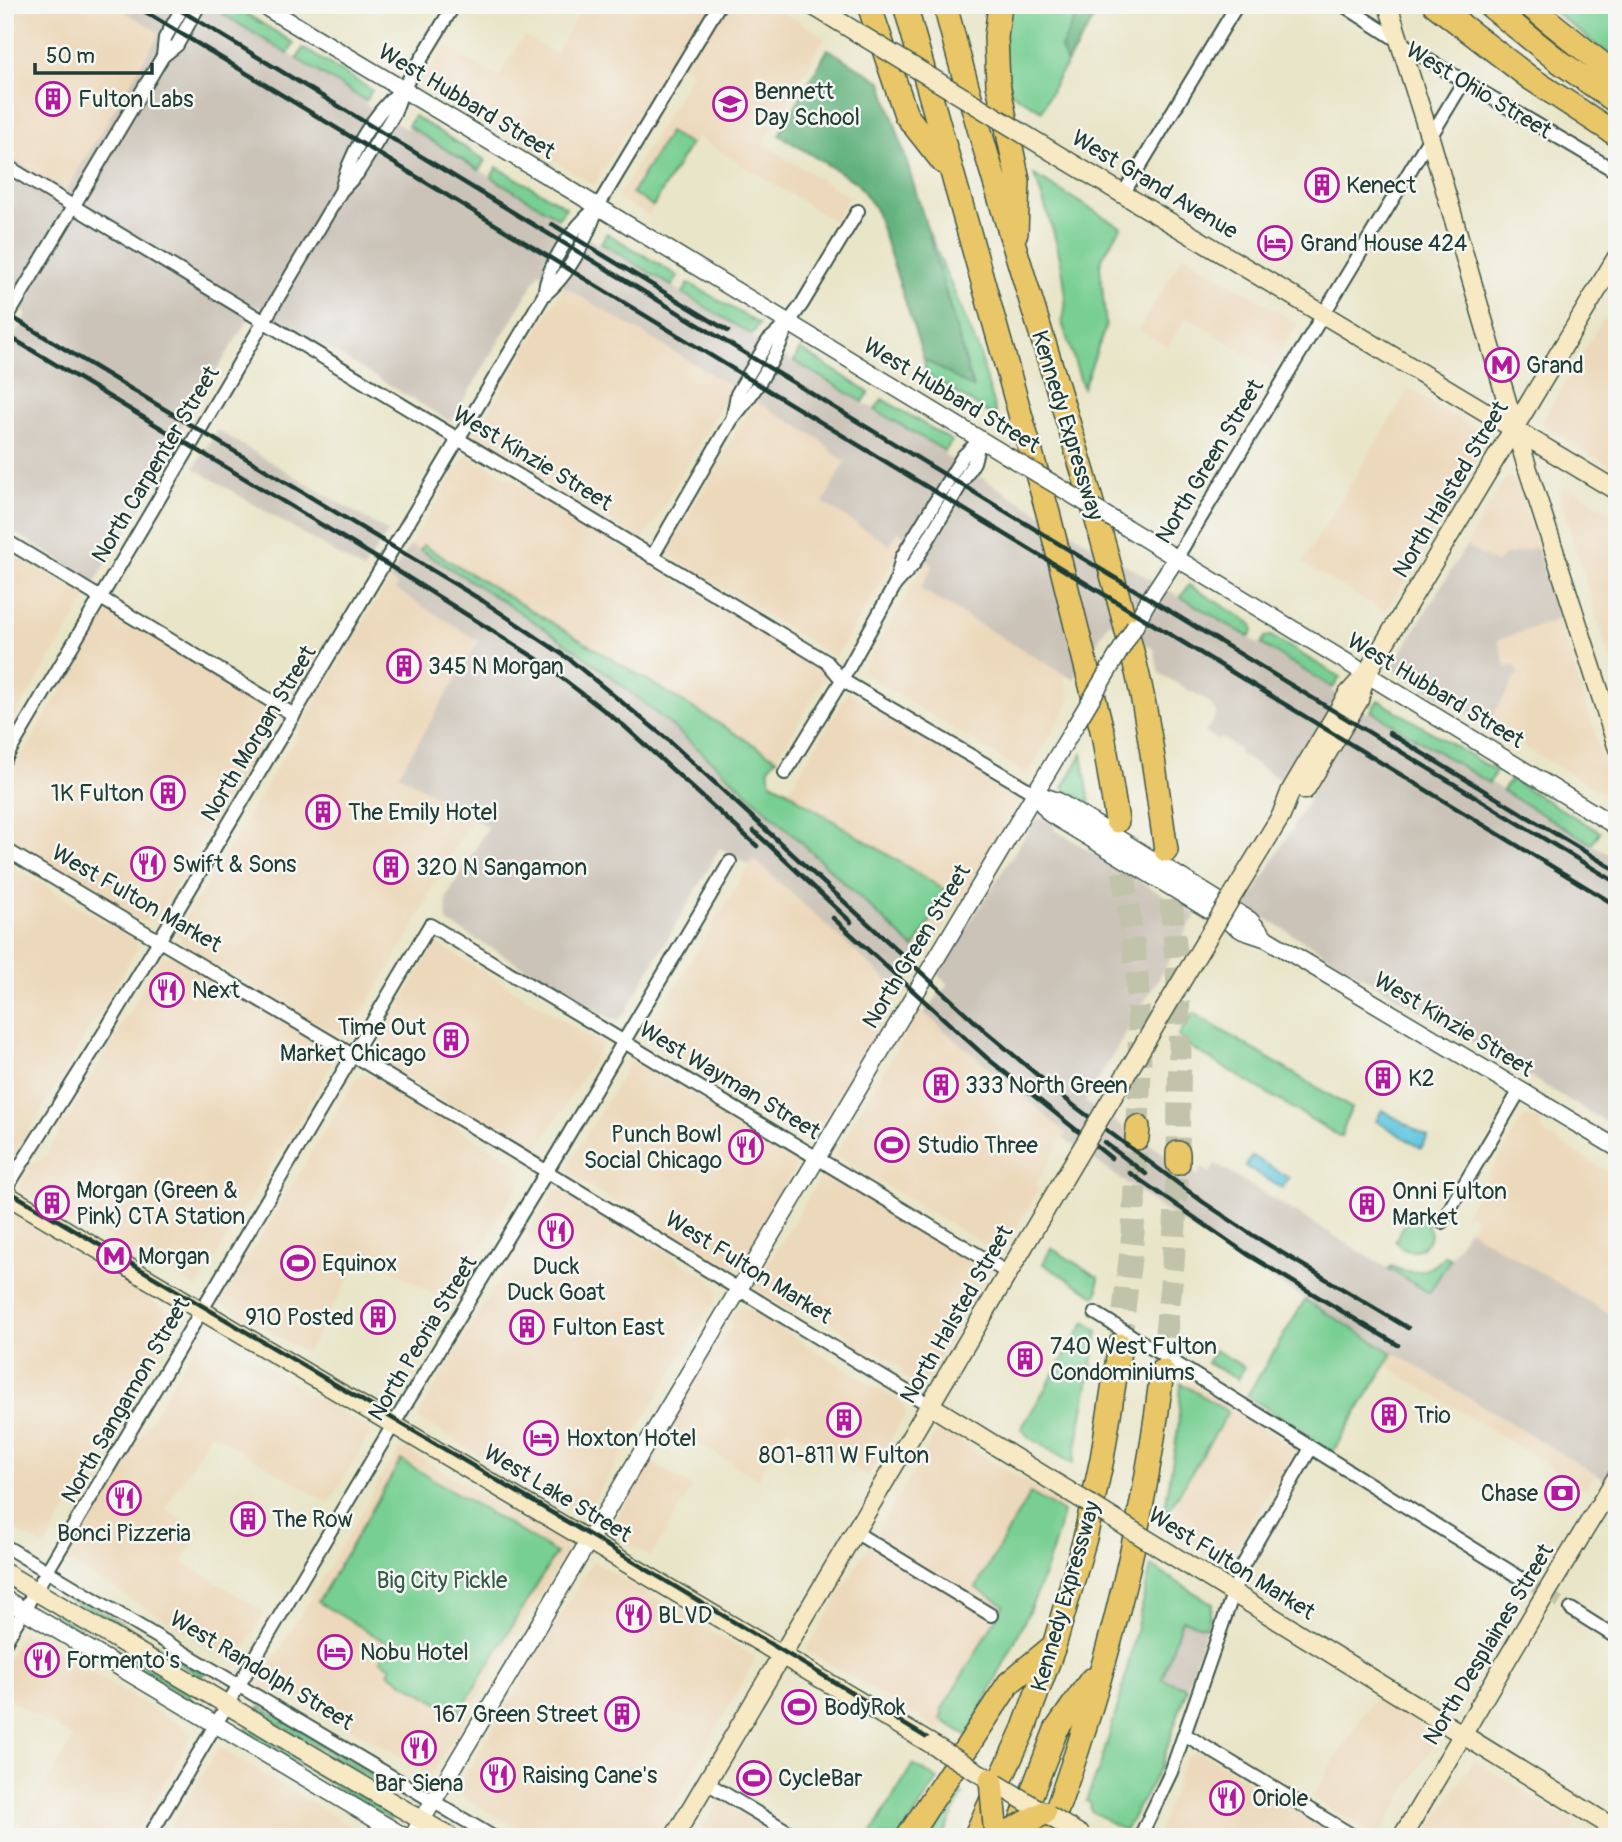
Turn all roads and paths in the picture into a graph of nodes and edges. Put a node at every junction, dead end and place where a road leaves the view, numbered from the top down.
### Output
1 (184, 5) edge
2 (200, 5) edge
3 (262, 5) edge
4 (454, 5) edge
5 (719, 5) edge
6 (812, 5) edge
7 (869, 5) edge
8 (905, 5) edge
9 (946, 5) edge
10 (1000, 5) edge
11 (1237, 5) edge
12 (1343, 5) edge
13 (1388, 5) edge
14 (1434, 5) edge
15 (1489, 5) edge
16 (1529, 5) edge
17 (1401, 41) junction
18 (163, 56) junction
19 (1617, 76) edge
20 (1464, 82) junction
21 (403, 89) junction
22 (1617, 102) edge
23 (1617, 135) edge
24 (1430, 138) junction
25 (5, 165) edge
26 (951, 172) junction
27 (1617, 172) edge
28 (1123, 194) junction
29 (74, 206) junction
30 (598, 206) junction
31 (858, 211) dead end
32 (1015, 250) junction
33 (1617, 257) edge
34 (1325, 315) junction
35 (5, 321) edge
36 (264, 321) junction
37 (789, 322) junction
38 (1515, 429) junction
39 (458, 439) junction
40 (980, 440) junction
41 (1617, 491) edge
42 (5, 540) edge
43 (652, 557) junction
44 (1177, 557) junction
45 (100, 598) junction
46 (1366, 674) junction
47 (842, 680) junction
48 (294, 715) junction
49 (1617, 746) edge
50 (5, 758) edge
51 (785, 773) dead end
52 (1034, 793) junction
53 (1117, 821) tunnel mouth
54 (1617, 827) edge
55 (5, 849) edge
56 (1166, 850) tunnel mouth
57 (730, 862) dead end
58 (430, 925) joint
59 (159, 940) junction
60 (623, 1040) junction
61 (354, 1056) junction
62 (1520, 1090) junction
63 (1617, 1148) edge
64 (817, 1157) junction
65 (547, 1171) junction
66 (5, 1192) edge
67 (1442, 1222) dead end
68 (1008, 1273) junction
69 (738, 1289) junction
70 (201, 1310) junction
71 (1095, 1313) dead end
72 (1120, 1345) tunnel mouth
73 (1162, 1371) tunnel mouth
74 (931, 1406) junction
75 (394, 1424) junction
76 (1311, 1448) junction
77 (1617, 1477) edge
78 (855, 1532) junction
79 (589, 1540) junction
80 (5, 1546) edge
81 (48, 1572) junction
82 (5, 1573) edge
83 (1519, 1577) tunnel mouth
84 (36, 1591) junction
85 (1234, 1593) junction
86 (5, 1599) edge
87 (1571, 1609) tunnel mouth
88 (25, 1610) junction
89 (991, 1615) dead end
90 (1617, 1638) edge
91 (5, 1642) edge
92 (1054, 1646) junction
93 (782, 1655) junction
94 (1104, 1663) junction
95 (240, 1685) junction
96 (227, 1705) junction
97 (216, 1725) junction
98 (1184, 1734) junction
99 (1463, 1734) junction
100 (991, 1780) junction
101 (707, 1783) junction
102 (433, 1801) junction
103 (1044, 1813) junction
104 (422, 1820) junction
105 (1617, 1830) edge
106 (149, 1837) edge
107 (405, 1837) edge
108 (412, 1837) edge
109 (450, 1837) edge
110 (493, 1837) edge
111 (674, 1837) edge
112 (797, 1837) edge
113 (908, 1837) edge
114 (975, 1837) edge
115 (998, 1837) edge
116 (1014, 1837) edge
117 (1047, 1837) edge
118 (1084, 1837) edge
119 (1140, 1837) edge
120 (1355, 1837) edge
121 (1402, 1837) edge

1 - 18 street
2 - 18 street
3 - 21 street, West Hubbard Street
4 - 21 street, North Carpenter Street
5 - 30 street, North Morgan Street
6 - 28 main road, West Grand Avenue, bridge
7 - 26 highway
8 - 26 highway, Kennedy Expressway
9 - 32 highway, Kennedy Expressway
10 - 32 highway
11 - 28 street
12 - 17 street, West Ohio Street
13 - 17 main road
14 - 23 highway, West Ohio Street
15 - 22 highway
16 - 19 highway
17 - 20 street, West Ohio Street
17 - 24 main road
18 - 29 street
20 - 24 street, North Green Street
20 - 27 street, West Ohio Street
21 - 30 street, West Hubbard Street
21 - 36 street, North Carpenter Street
24 - 34 street, North Green Street
24 - 38 main road
25 - 29 street, West Kinzie Street
26 - 53 highway, Kennedy Expressway
28 - 34 main road, West Grand Avenue
29 - 35 street
29 - 36 street, West Kinzie Street
30 - 37 street, West Hubbard Street
30 - 39 street, North Morgan Street
31 - 37 street
32 - 56 highway, Kennedy Expressway
33 - 38 main road, North Halsted Street
34 - 38 main road, West Grand Avenue
34 - 44 street, North Green Street
36 - 39 street, West Kinzie Street
36 - 45 street, North Carpenter Street
37 - 40 street, West Hubbard Street
37 - 43 street
38 - 41 main road, West Grand Avenue
38 - 46 main road, North Halsted Street
38 - 49 main road
39 - 43 street, West Kinzie Street
39 - 48 street, North Morgan Street
40 - 44 street, West Hubbard Street, bridge
40 - 47 street
42 - 45 street
43 - 47 street, West Kinzie Street
44 - 46 street, West Hubbard Street
44 - 52 street, North Green Street, bridge
45 - 48 street
45 - 50 street, North Carpenter Street
46 - 54 street, West Hubbard Street
46 - 68 main road, North Halsted Street, bridge
47 - 51 street
47 - 52 street, West Kinzie Street
48 - 59 street, North Morgan Street
52 - 62 street, West Kinzie Street
52 - 64 street, North Green Street
55 - 59 street, West Fulton Market
57 - 60 street, North Peoria Street
58 - 60 street, West Wayman Street
58 - 61 street, North Sangamon Street
59 - 61 street, West Fulton Market
59 - 66 street, North Morgan Street
60 - 64 street, West Wayman Street
60 - 65 street, North Peoria Street
61 - 65 street, West Fulton Market
61 - 70 street, North Sangamon Street
62 - 63 street, West Kinzie Street
62 - 67 street
64 - 68 street, West Wayman Street
64 - 69 street, North Green Street
65 - 69 street, West Fulton Market
65 - 75 street, North Peoria Street
66 - 70 main road, West Lake Street
68 - 74 main road, North Halsted Street
69 - 74 street, West Fulton Market
69 - 79 street, North Green Street
70 - 75 main road, West Lake Street
70 - 81 street, North Sangamon Street
71 - 76 street
72 - 92 highway, Kennedy Expressway
73 - 94 highway
74 - 78 main road, North Halsted Street
74 - 85 main road, West Fulton Market, bridge
75 - 79 main road, West Lake Street
75 - 95 street, North Peoria Street
76 - 83 street
76 - 85 street
77 - 99 main road, North Desplaines Street, bridge
78 - 89 street
78 - 93 main road, North Halsted Street
79 - 93 main road, West Lake Street
79 - 102 street, North Green Street
80 - 81 street, West Randolph Street
81 - 84 street, North Sangamon Street
81 - 95 street, West Randolph Street
82 - 84 main road, West Randolph Street
84 - 88 street, North Sangamon Street
84 - 96 main road, West Randolph Street
85 - 98 street
85 - 99 main road, West Fulton Market
86 - 88 street
87 - 90 street
88 - 91 street, North Sangamon Street
88 - 97 street
92 - 113 highway
92 - 114 highway, Kennedy Expressway
93 - 100 main road, West Lake Street, bridge
93 - 101 main road, North Halsted Street
94 - 116 highway
94 - 117 highway
95 - 96 street, North Peoria Street
95 - 102 street, West Randolph Street
96 - 97 street, North Peoria Street
96 - 104 main road, West Randolph Street
97 - 106 street, North Peoria Street
97 - 107 street
98 - 119 street
98 - 120 street
99 - 105 main road, West Fulton Market
99 - 121 main road, North Desplaines Street
100 - 103 main road, West Lake Street, bridge
100 - 115 highway, bridge
101 - 111 main road, North Halsted Street
101 - 112 street
102 - 104 street, North Green Street
102 - 110 street, West Randolph Street
103 - 115 highway, bridge
103 - 118 main road, West Lake Street, bridge
104 - 108 street, North Green Street
104 - 109 main road, West Randolph Street

